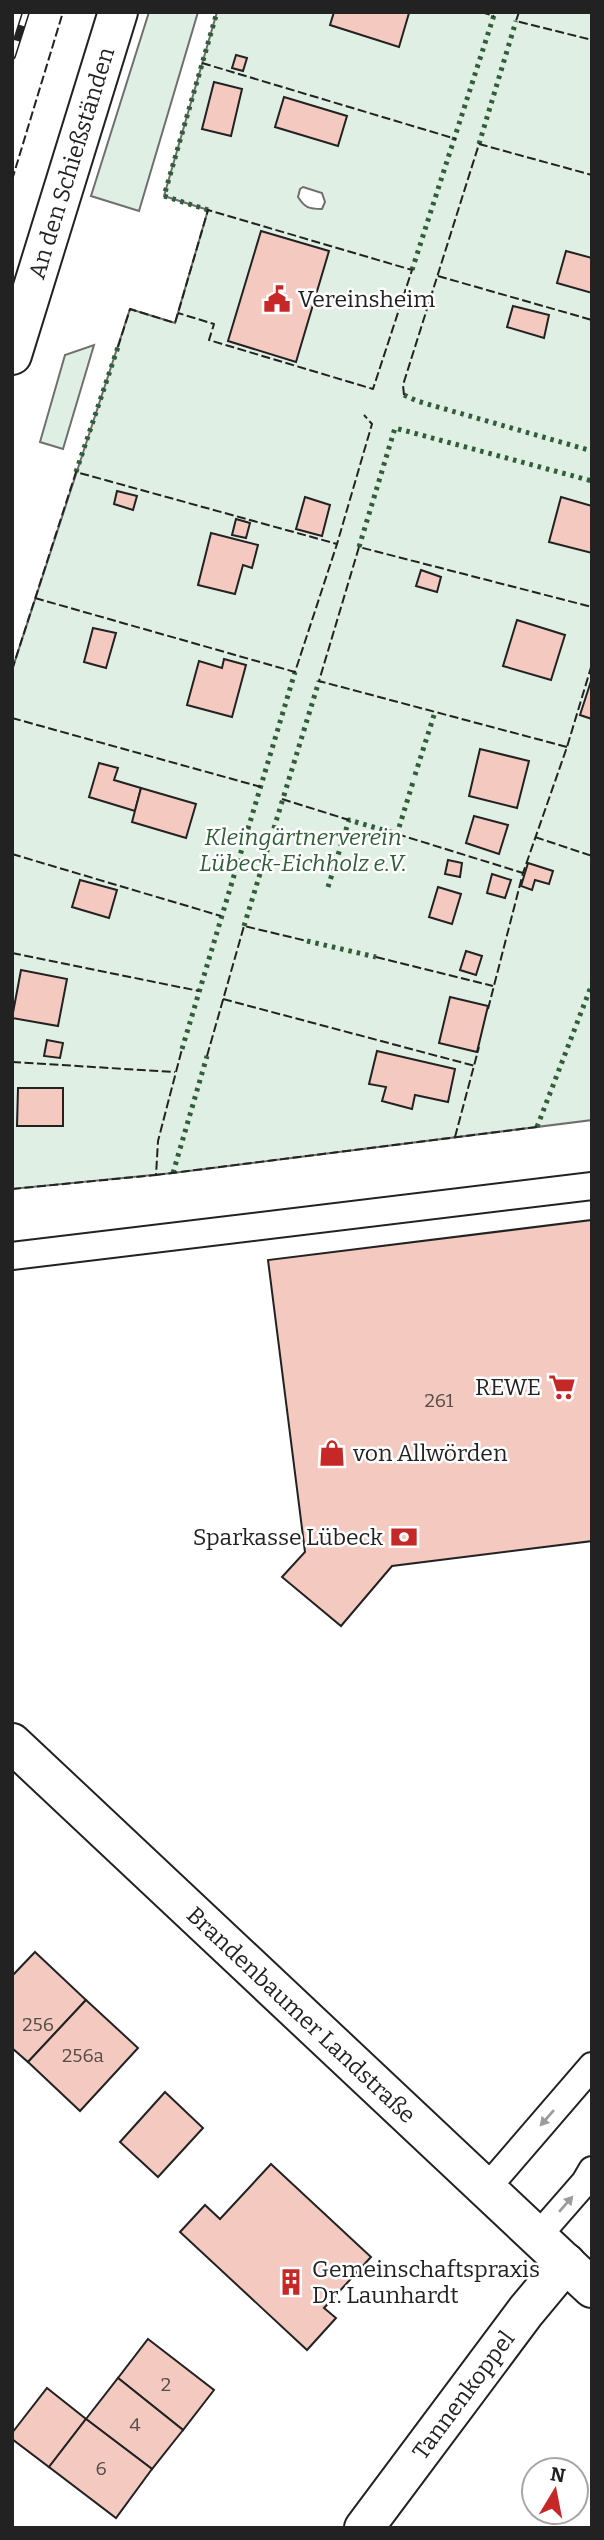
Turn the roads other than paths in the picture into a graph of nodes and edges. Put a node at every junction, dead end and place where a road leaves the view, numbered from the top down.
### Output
1 (118, 12) edge
2 (12, 355) edge
3 (592, 1186) edge
4 (12, 1256) edge
5 (12, 1743) edge
6 (592, 2066) edge
7 (592, 2170) edge
8 (486, 2189) junction
9 (537, 2237) junction
10 (579, 2276) edge
11 (364, 2528) edge

1 - 2 main road, An den Schießständen
3 - 4 lane
5 - 8 main road, Brandenbaumer Landstraße
6 -> 8 lane
9 -> 7 lane
8 - 9 main road, Brandenbaumer Landstraße
9 - 10 main road, Brandenbaumer Landstraße
10 - 11 main road, Tannenkoppel

